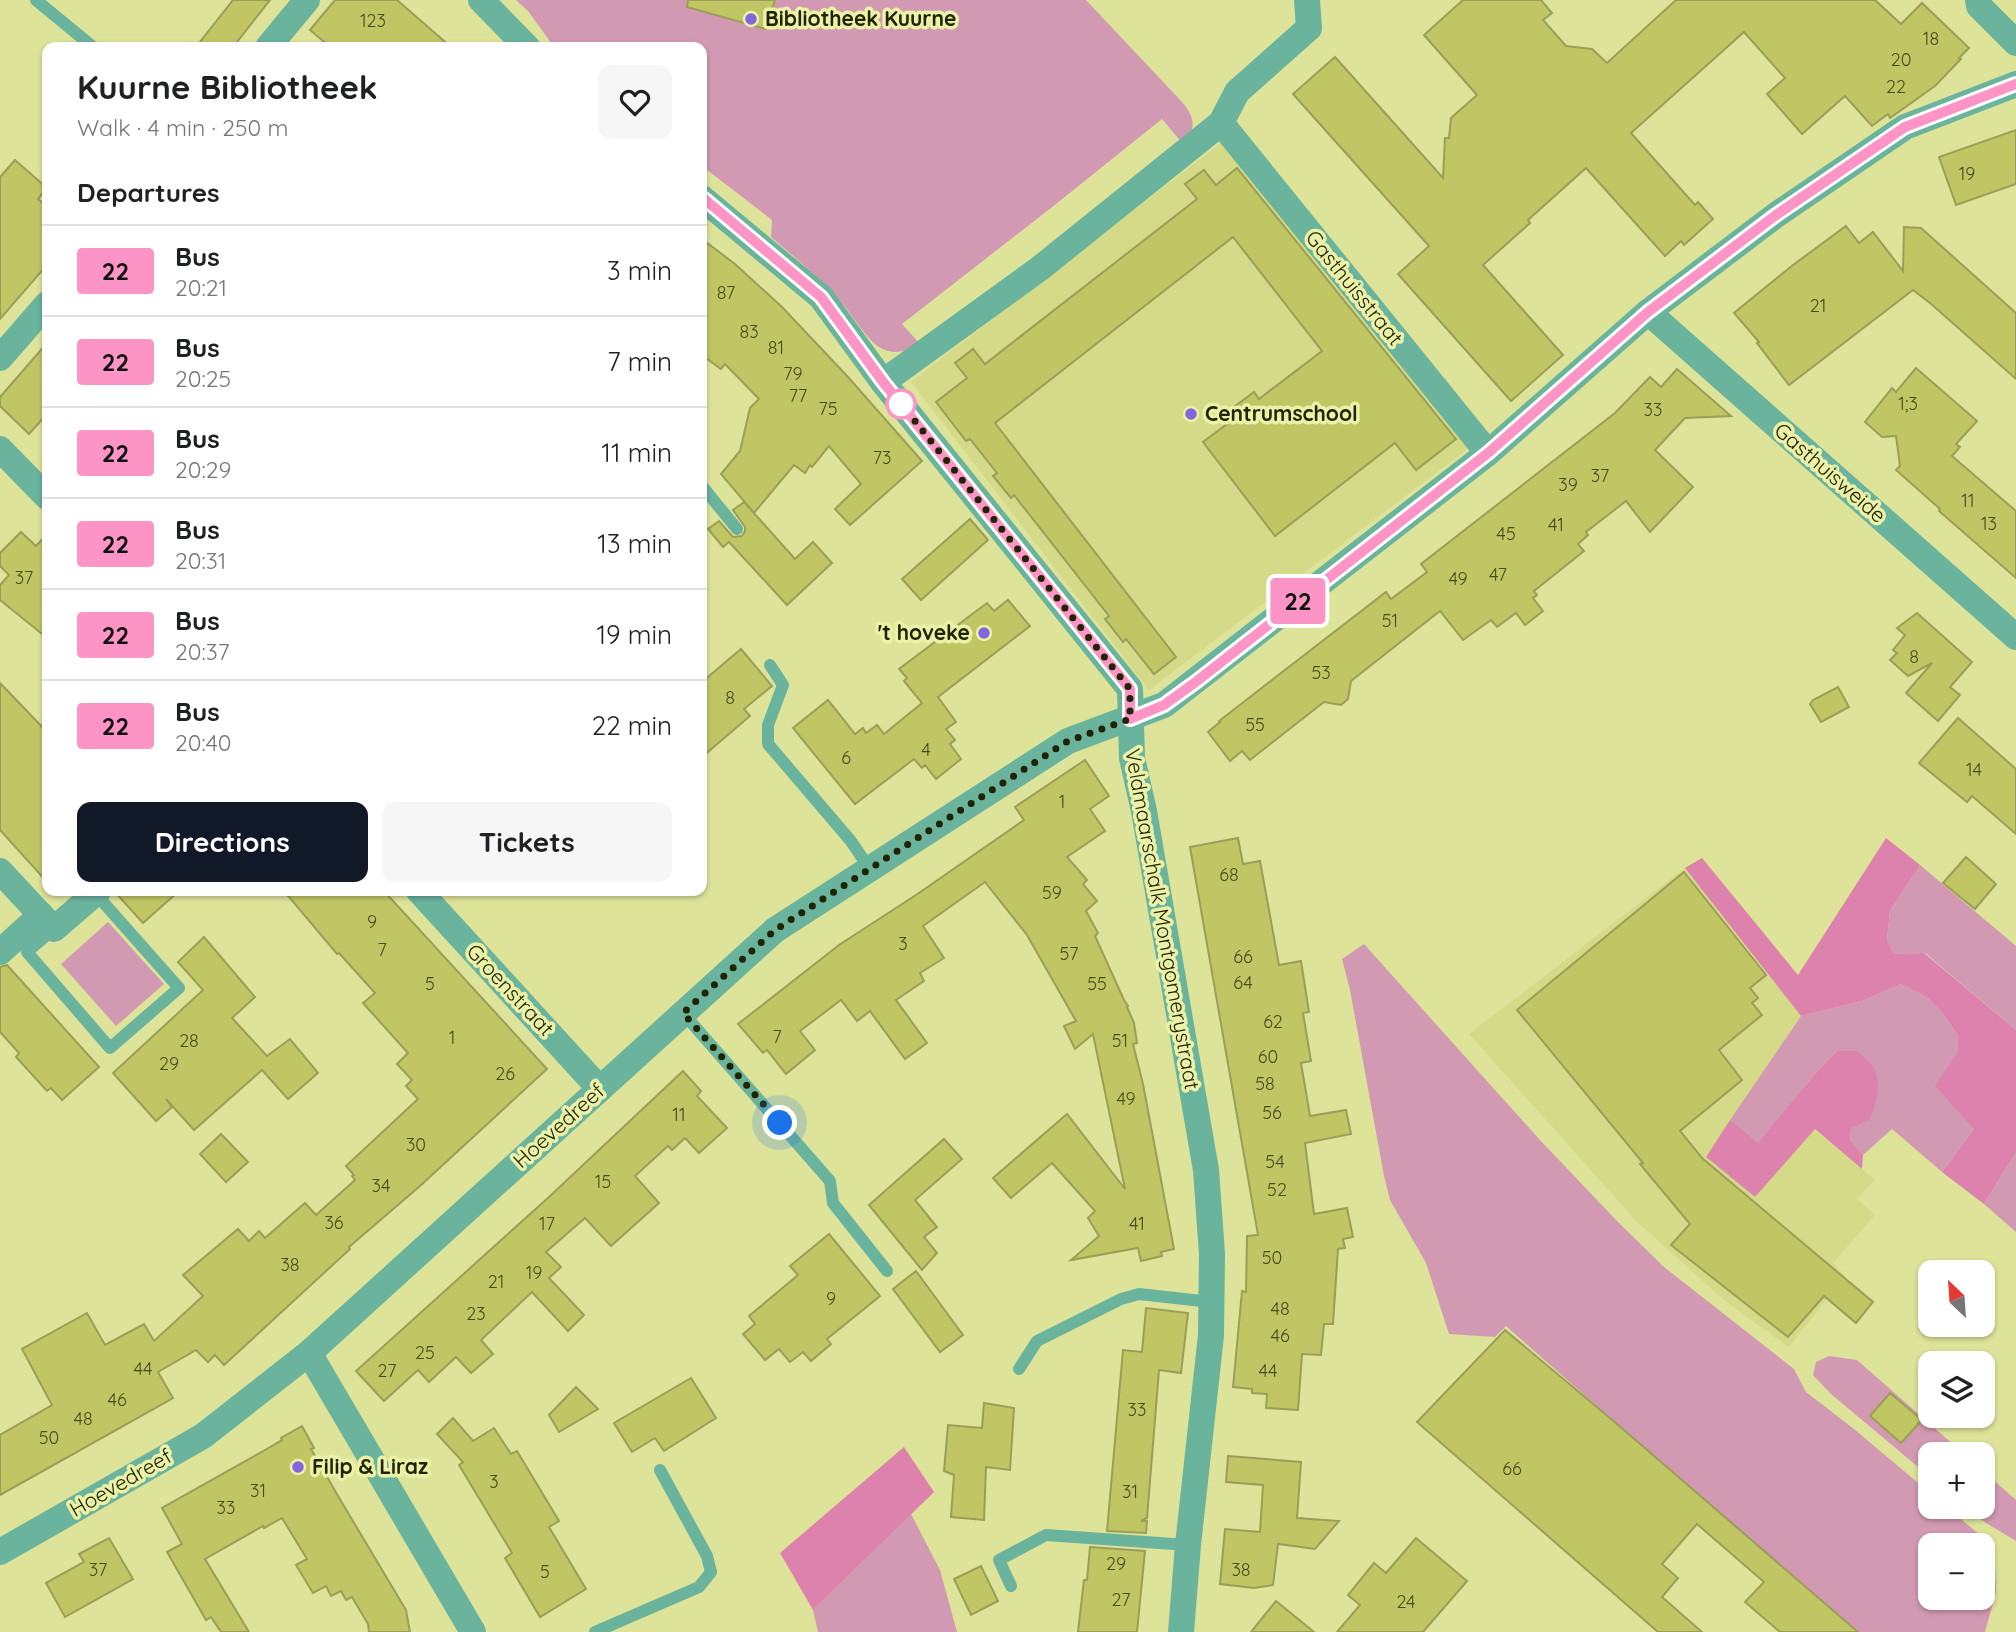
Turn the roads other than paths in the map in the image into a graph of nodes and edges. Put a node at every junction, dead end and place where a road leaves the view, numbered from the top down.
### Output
1 (36, 0) edge
2 (307, 0) edge
3 (481, 0) edge
4 (1307, 0) edge
5 (1978, 0) edge
6 (87, 42) edge
7 (272, 42) edge
8 (522, 42) edge
9 (2016, 43) edge
10 (2016, 85) edge
11 (1221, 123) junction
12 (707, 202) edge
13 (42, 310) edge
14 (1648, 312) junction
15 (0, 358) edge
16 (883, 382) junction
17 (0, 449) edge
18 (1488, 453) junction
19 (42, 492) edge
20 (707, 492) edge
21 (737, 529) dead end
22 (2014, 633) edge
23 (770, 665) dead end
24 (1130, 719) junction
25 (870, 869) junction
26 (0, 871) edge
27 (90, 896) edge
28 (100, 896) edge
29 (424, 896) edge
30 (48, 922) junction
31 (0, 953) edge
32 (683, 1013) junction
33 (600, 1088) junction
34 (887, 1271) dead end
35 (1211, 1302) junction
36 (309, 1353) junction
37 (1019, 1369) dead end
38 (660, 1470) dead end
39 (1188, 1545) junction
40 (0, 1552) edge
41 (445, 1583) junction
42 (1011, 1586) dead end
43 (458, 1632) edge
44 (472, 1632) edge
45 (595, 1632) edge
46 (1181, 1632) edge

1 - 6 lane
2 - 7 street
3 - 8 street
4 - 11 street
5 - 9 street
10 - 14 street
11 - 16 street
11 - 18 street, Gasthuisstraat
12 - 16 street, Veldmaarschalk Montgomerystraat
13 - 15 street
14 - 18 street
14 - 22 street, Gasthuisweide
16 - 24 street, Veldmaarschalk Montgomerystraat
17 - 19 street
18 - 24 street
20 - 21 lane
23 - 25 lane
24 - 25 street, Hoevedreef
24 - 35 street, Veldmaarschalk Montgomerystraat
25 - 32 street, Hoevedreef
26 - 30 street
27 - 30 street
28 - 30 lane
29 - 33 street, Groenstraat
30 - 31 street
32 - 33 street, Hoevedreef
32 - 34 lane
33 - 36 street, Hoevedreef
35 - 37 lane
35 - 39 street, Veldmaarschalk Montgomerystraat
36 - 40 street, Hoevedreef
36 - 41 street
38 - 45 lane
39 - 42 lane
39 - 46 street, Veldmaarschalk Montgomerystraat
41 - 43 street
41 - 44 street

